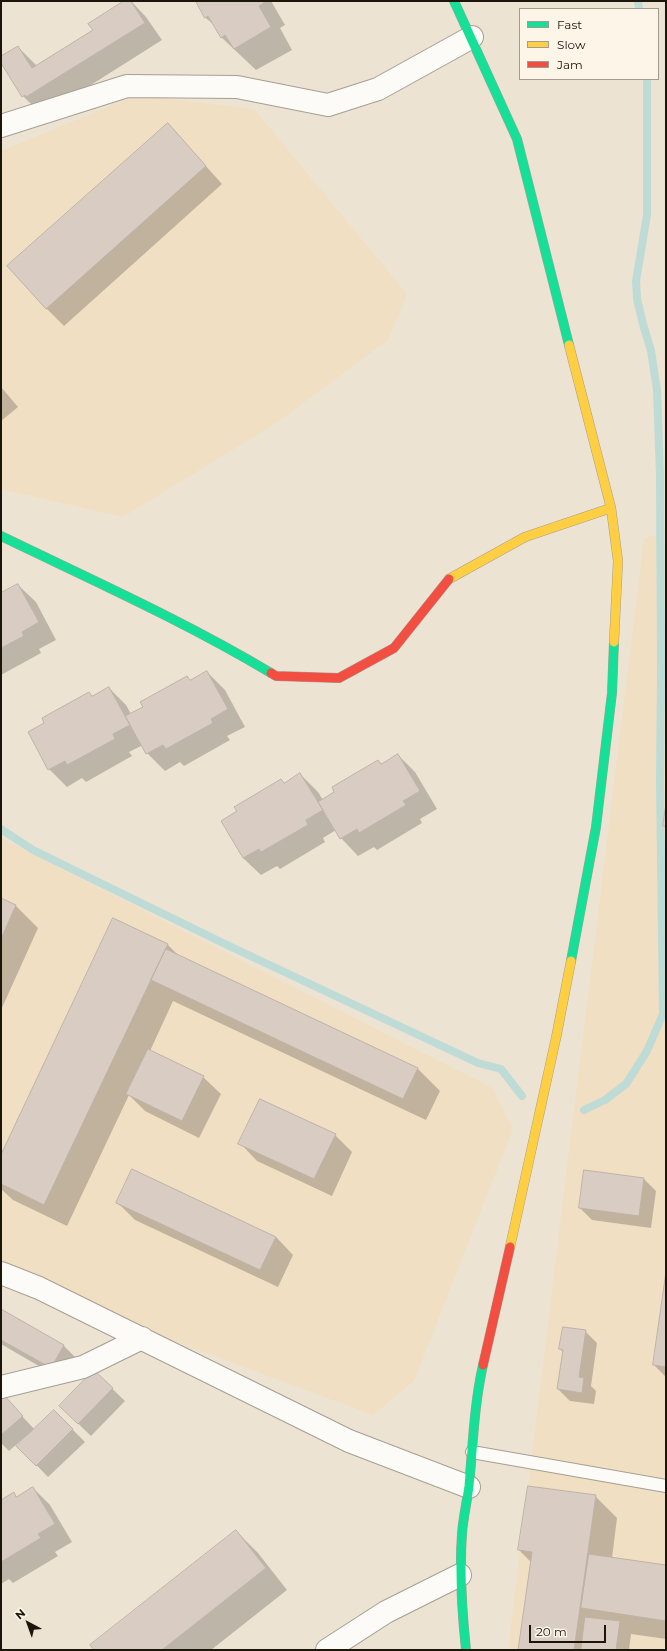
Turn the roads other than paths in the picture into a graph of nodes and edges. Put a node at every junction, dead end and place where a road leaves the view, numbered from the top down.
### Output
1 (454, 1) edge
2 (472, 36) junction
3 (1, 126) edge
4 (611, 508) junction
5 (1, 536) edge
6 (1, 1273) edge
7 (142, 1338) junction
8 (1, 1387) edge
9 (472, 1452) junction
10 (666, 1486) edge
11 (469, 1487) junction
12 (460, 1575) junction
13 (327, 1650) edge
14 (466, 1650) edge

1 - 2 street
2 - 3 street
2 - 4 street
4 - 5 street
4 - 9 street
6 - 7 street
7 - 8 street
7 - 11 street
9 - 10 lane
9 - 11 street
11 - 12 street
12 - 13 street
12 - 14 street

